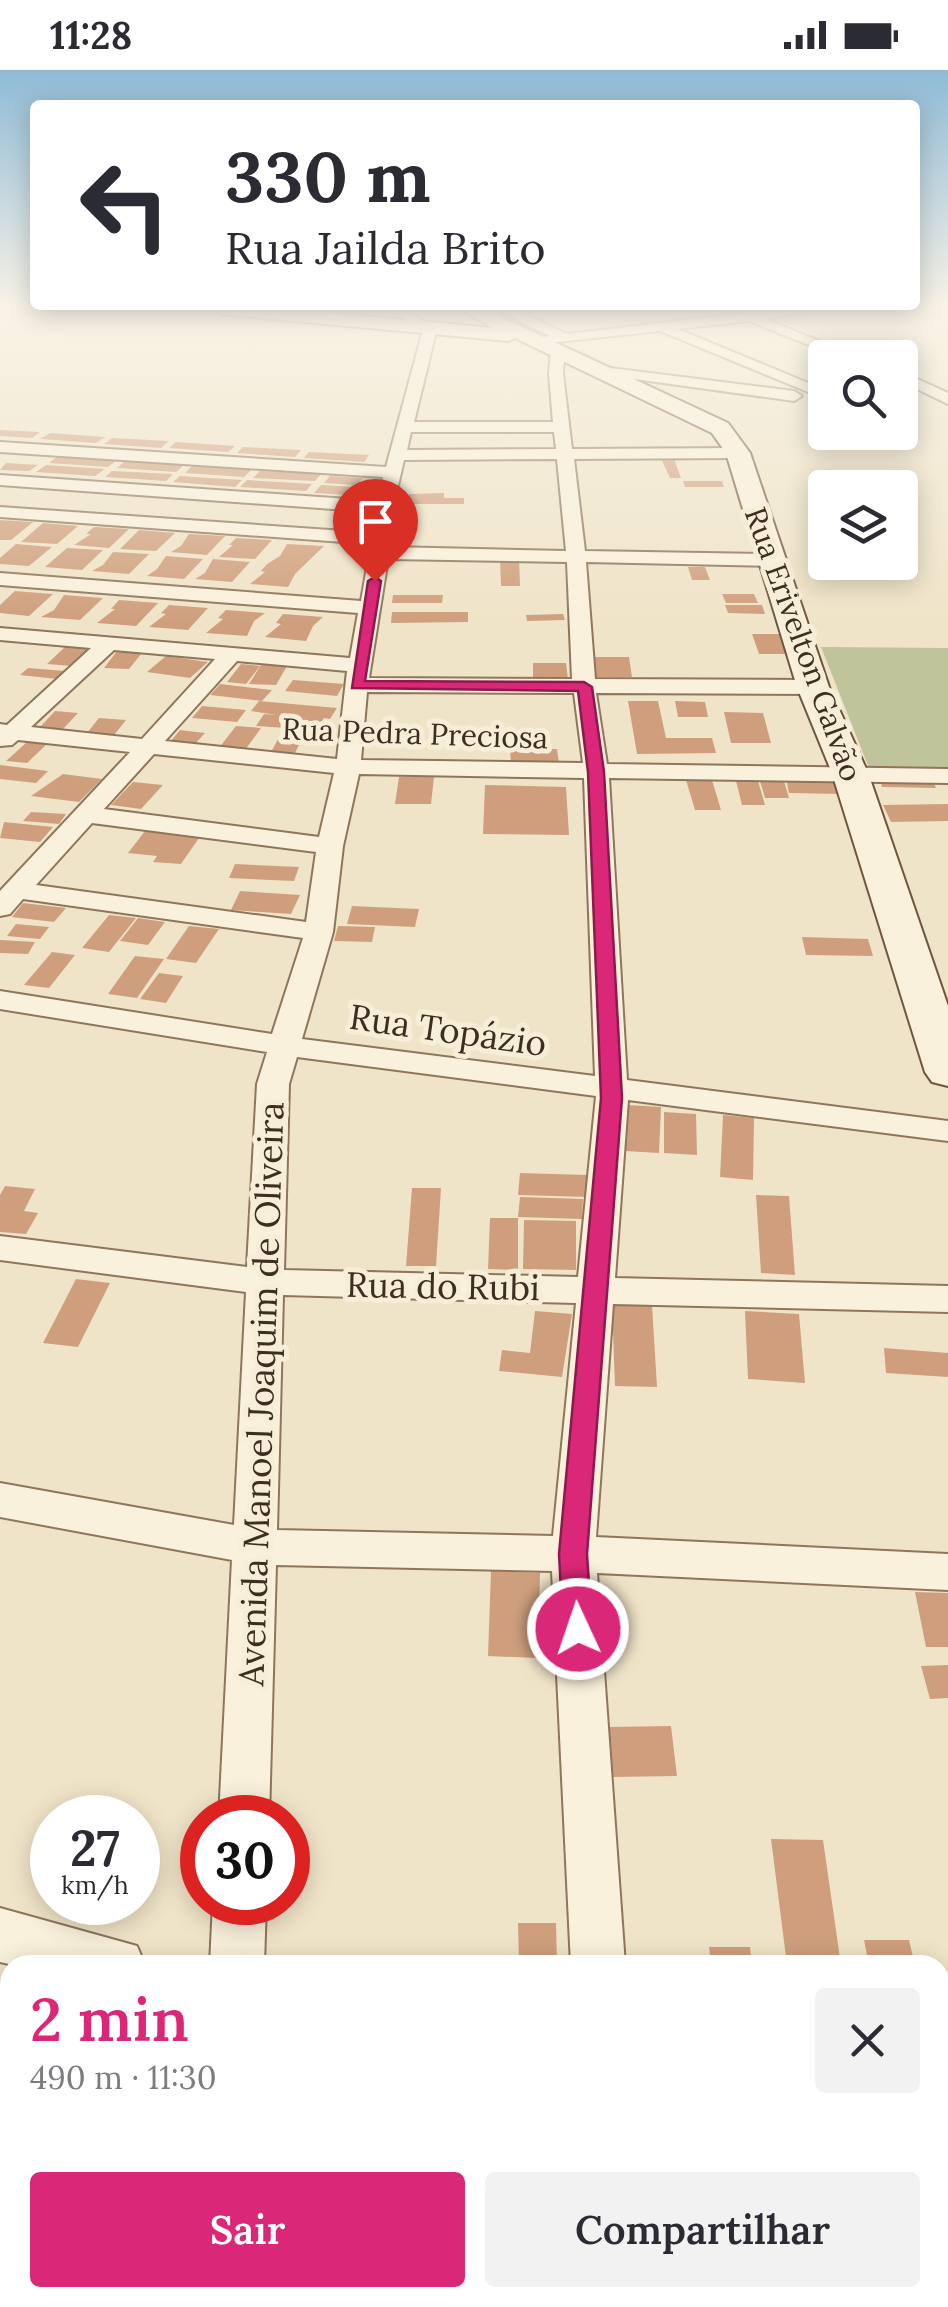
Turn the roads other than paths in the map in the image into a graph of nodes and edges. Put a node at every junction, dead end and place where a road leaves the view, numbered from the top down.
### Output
1 (407, 413) edge
2 (561, 413) edge
3 (691, 413) edge
4 (403, 427) junction
5 (564, 440) junction
6 (0, 447) edge
7 (738, 452) junction
8 (395, 464) junction
9 (0, 480) edge
10 (384, 506) junction
11 (0, 512) edge
12 (380, 546) junction
13 (576, 556) junction
14 (771, 560) junction
15 (0, 578) edge
16 (370, 608) junction
17 (0, 634) edge
18 (108, 644) junction
19 (230, 656) junction
20 (358, 675) junction
21 (584, 687) junction
22 (813, 688) junction
23 (4, 736) edge
24 (148, 748) junction
25 (348, 767) junction
26 (596, 772) junction
27 (850, 773) junction
28 (948, 776) edge
29 (85, 814) junction
30 (330, 846) junction
31 (8, 899) edge
32 (318, 932) junction
33 (0, 1000) edge
34 (286, 1046) junction
35 (948, 1072) edge
36 (611, 1090) junction
37 (948, 1131) edge
38 (0, 1248) edge
39 (264, 1282) junction
40 (595, 1289) junction
41 (948, 1299) edge
42 (0, 1500) edge
43 (257, 1547) junction
44 (573, 1554) junction
45 (948, 1572) edge
46 (245, 1795) edge
47 (239, 1925) edge
48 (0, 1934) edge
49 (80, 1955) edge
50 (237, 1955) edge
51 (597, 1955) edge

1 - 4 street, Avenida Manoel Joaquim de Oliveira
2 - 5 street
3 - 7 main road
4 - 5 street
4 - 8 street, Avenida Manoel Joaquim de Oliveira
5 - 7 street
5 - 8 street
5 - 13 street
6 - 8 street
7 - 14 main road, Rua Erivelton Galvão
8 - 10 street, Avenida Manoel Joaquim de Oliveira
9 - 10 street
10 - 12 street, Avenida Manoel Joaquim de Oliveira
11 - 12 street
12 - 13 street
12 - 16 street, Avenida Manoel Joaquim de Oliveira
13 - 14 street
13 - 21 street
14 - 22 main road, Rua Erivelton Galvão
15 - 16 street
16 - 20 street, Avenida Manoel Joaquim de Oliveira
17 - 18 street
18 - 19 street
18 - 23 street
19 - 20 street
19 - 24 street
20 - 21 street
20 - 25 street, Avenida Manoel Joaquim de Oliveira
21 - 22 street
21 - 26 street
22 - 27 main road, Rua Erivelton Galvão
23 - 24 street, Rua Pedra Preciosa
24 - 25 street, Rua Pedra Preciosa
24 - 29 street
25 - 26 street, Rua Pedra Preciosa
25 - 30 street, Avenida Manoel Joaquim de Oliveira
26 - 27 street, Rua Pedra Preciosa
26 - 36 street
27 - 28 street, Rua Pedra Preciosa
27 - 35 main road, Rua Erivelton Galvão
29 - 30 street
29 - 31 street
30 - 32 street, Avenida Manoel Joaquim de Oliveira
31 - 32 street
32 - 34 street, Avenida Manoel Joaquim de Oliveira
33 - 34 street, Rua Topázio
34 - 36 street, Rua Topázio
34 - 39 street, Avenida Manoel Joaquim de Oliveira
36 - 37 street, Rua Topázio
36 - 40 street
38 - 39 street, Rua do Rubi
39 - 40 street, Rua do Rubi
39 - 43 street, Avenida Manoel Joaquim de Oliveira
40 - 41 street, Rua do Rubi
40 - 44 street
42 - 43 street
43 - 44 street
43 - 46 street, Avenida Manoel Joaquim de Oliveira
44 - 45 street
44 - 51 street
47 - 50 street
48 - 49 street

